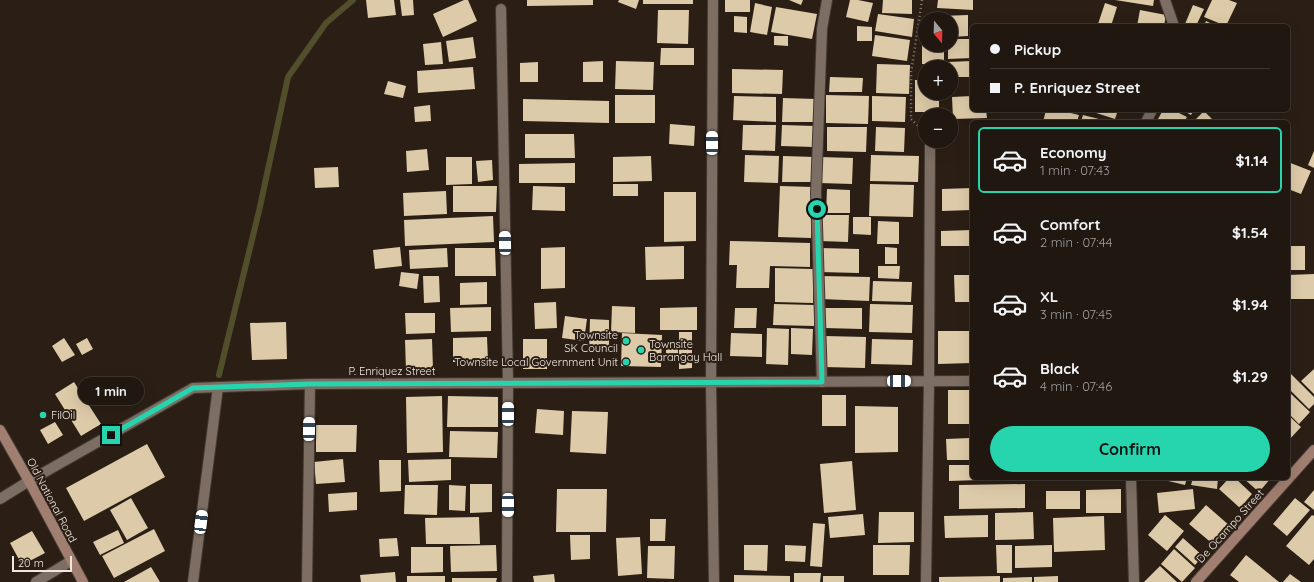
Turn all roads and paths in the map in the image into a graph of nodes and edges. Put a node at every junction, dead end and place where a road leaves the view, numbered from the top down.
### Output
1 (713, 0) edge
2 (827, 0) edge
3 (922, 0) edge
4 (1165, 0) edge
5 (501, 9) dead end
6 (1173, 24) edge
7 (918, 126) edge
8 (930, 148) edge
9 (929, 381) junction
10 (970, 381) edge
11 (711, 382) junction
12 (822, 382) junction
13 (508, 383) junction
14 (310, 384) junction
15 (218, 387) junction
16 (0, 430) edge
17 (1314, 450) edge
18 (1290, 477) edge
19 (1131, 480) edge
20 (1287, 480) edge
21 (29, 481) junction
22 (0, 499) edge
23 (71, 561) junction
24 (36, 582) edge
25 (83, 582) edge
26 (193, 582) edge
27 (307, 582) edge
28 (508, 582) edge
29 (714, 582) edge
30 (926, 582) edge
31 (1134, 582) edge
32 (1196, 582) edge

1 - 11 street
2 - 12 street
3 - 7 path
4 - 6 street
5 - 13 street
8 - 9 street
9 - 10 street, P. Enriquez Street
9 - 12 street, P. Enriquez Street
9 - 30 street
11 - 12 street, P. Enriquez Street
11 - 13 street, P. Enriquez Street
11 - 29 street
13 - 14 street, P. Enriquez Street
13 - 28 street
14 - 15 street, P. Enriquez Street
14 - 27 street
15 - 21 street, P. Enriquez Street
15 - 26 street
16 - 21 main road, Old National Road
17 - 18 main road, De Ocampo Street
19 - 31 street
20 - 32 main road, De Ocampo Street
21 - 22 street, P. Enriquez Street
21 - 23 main road, Old National Road
23 - 24 street
23 - 25 main road, Old National Road

